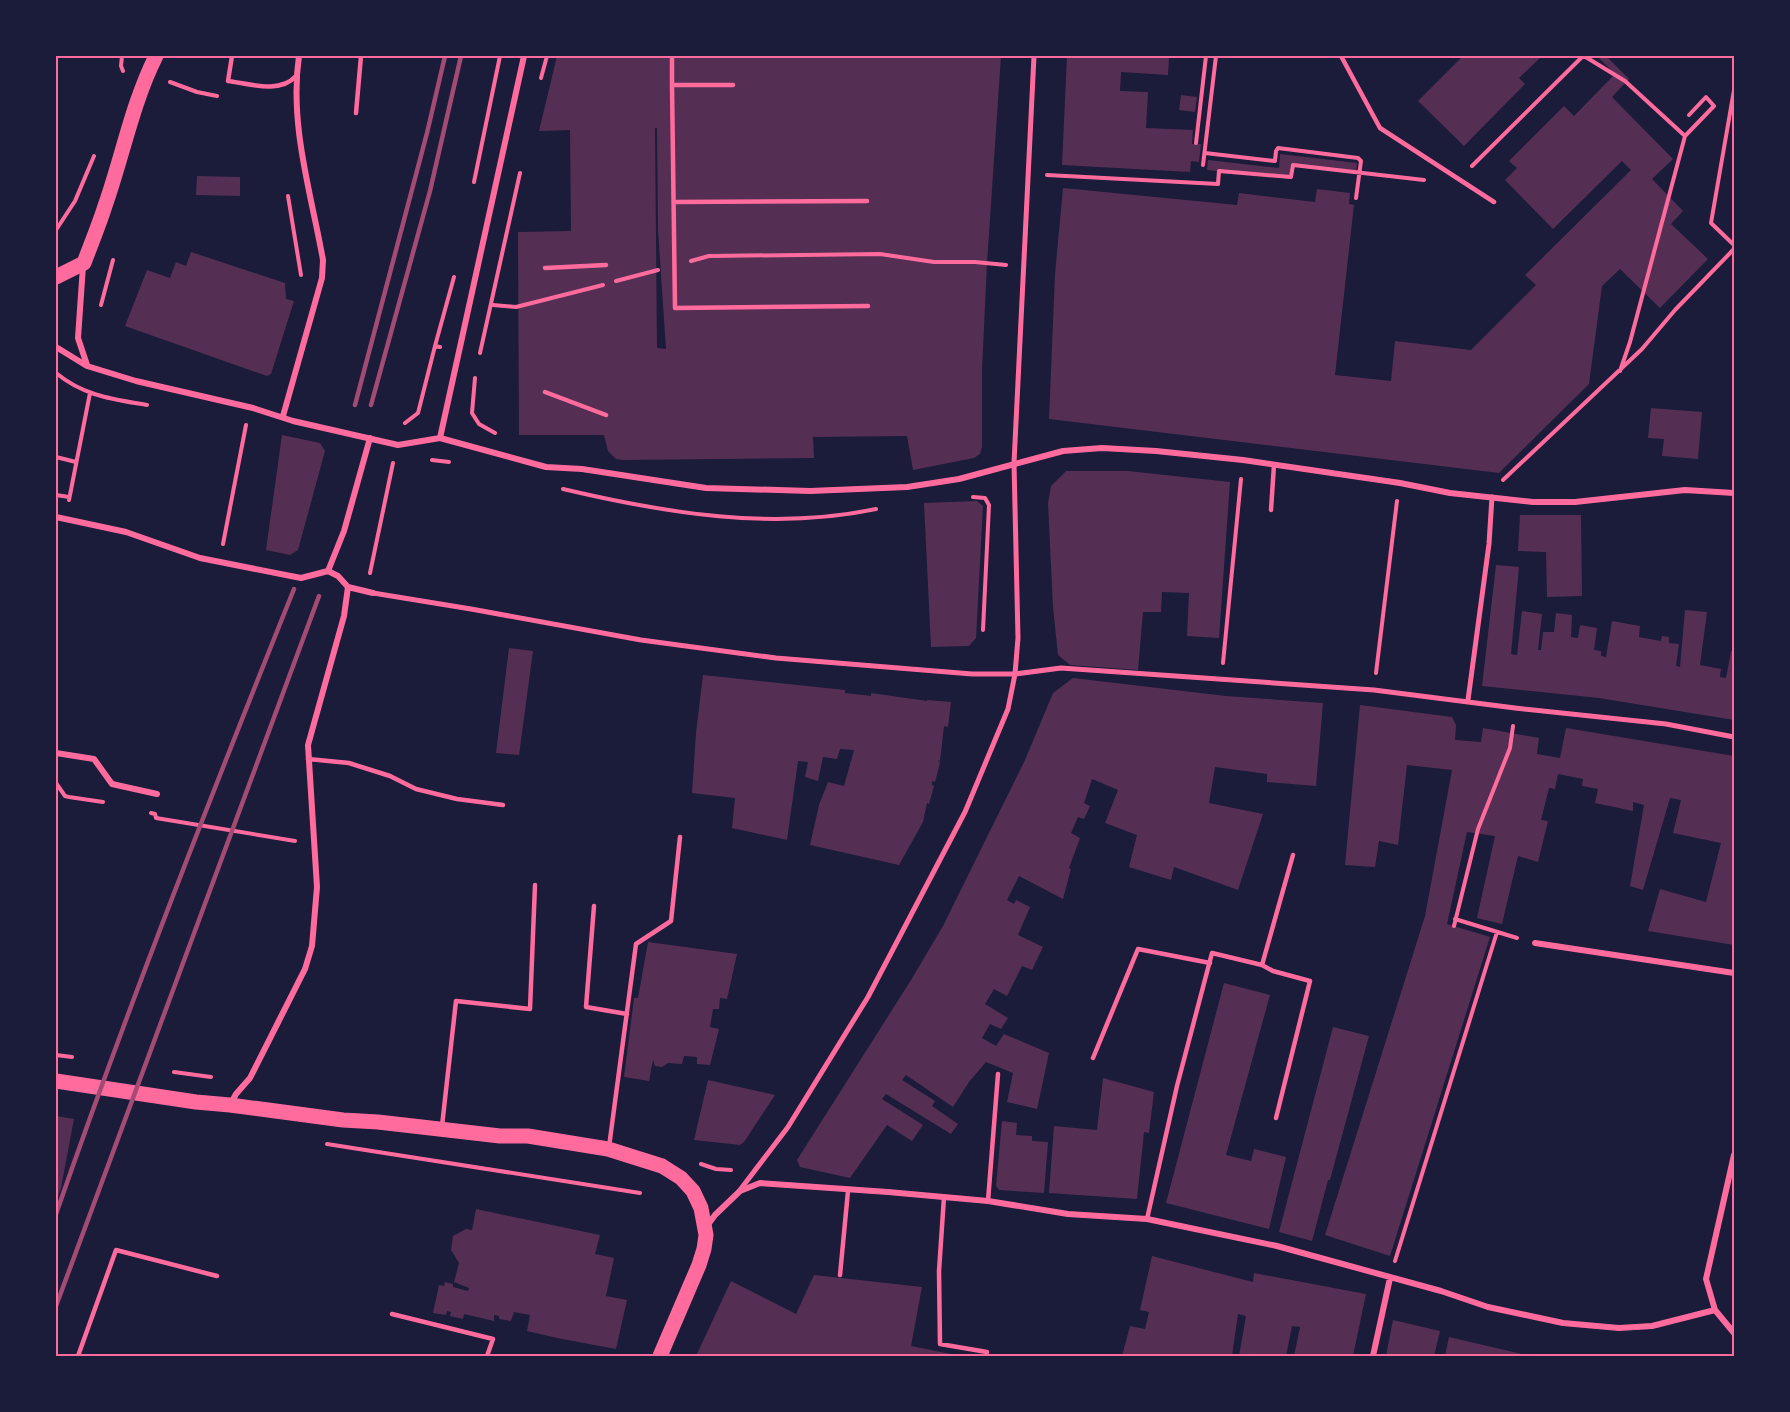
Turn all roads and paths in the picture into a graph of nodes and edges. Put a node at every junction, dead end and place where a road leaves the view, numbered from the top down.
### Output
1 (156, 56) edge
2 (232, 56) edge
3 (299, 56) edge
4 (361, 56) edge
5 (500, 56) edge
6 (524, 56) edge
7 (547, 56) edge
8 (672, 56) edge
9 (1034, 56) edge
10 (1206, 56) edge
11 (1216, 56) edge
12 (1341, 56) edge
13 (1584, 56) edge
14 (128, 65) dead end
15 (124, 75) dead end
16 (296, 76) junction
17 (169, 82) dead end
18 (672, 85) junction
19 (733, 85) dead end
20 (538, 89) dead end
21 (1734, 90) edge
22 (226, 98) dead end
23 (356, 113) dead end
24 (1689, 115) dead end
25 (1685, 136) junction
26 (1196, 143) dead end
27 (97, 148) dead end
28 (1204, 153) junction
29 (522, 165) dead end
30 (1203, 165) dead end
31 (1470, 168) dead end
32 (1028, 174) junction
33 (1434, 181) dead end
34 (474, 185) dead end
35 (288, 192) dead end
36 (1356, 198) dead end
37 (867, 201) dead end
38 (674, 202) junction
39 (1494, 202) dead end
40 (56, 230) edge
41 (1734, 247) edge
42 (114, 254) dead end
43 (687, 262) dead end
44 (84, 263) junction
45 (606, 266) dead end
46 (1023, 266) junction
47 (544, 268) dead end
48 (665, 268) dead end
49 (455, 271) dead end
50 (56, 277) edge
51 (303, 282) dead end
52 (868, 306) dead end
53 (100, 310) dead end
54 (435, 346) junction
55 (56, 347) edge
56 (458, 351) junction
57 (87, 366) junction
58 (1620, 371) junction
59 (476, 376) dead end
60 (91, 387) dead end
61 (545, 392) dead end
62 (606, 415) dead end
63 (283, 416) junction
64 (403, 424) dead end
65 (246, 425) dead end
66 (370, 438) junction
67 (440, 438) junction
68 (491, 453) junction
69 (56, 457) edge
70 (396, 458) dead end
71 (424, 459) dead end
72 (1243, 460) junction
73 (76, 462) junction
74 (451, 462) dead end
75 (1014, 463) junction
76 (1274, 465) junction
77 (1400, 483) junction
78 (561, 488) dead end
79 (1734, 493) edge
80 (56, 495) edge
81 (69, 497) junction
82 (1492, 497) junction
83 (968, 498) dead end
84 (67, 507) dead end
85 (881, 508) dead end
86 (1271, 510) dead end
87 (56, 516) edge
88 (222, 549) dead end
89 (328, 571) junction
90 (348, 587) junction
91 (370, 593) junction
92 (983, 630) dead end
93 (1016, 674) junction
94 (1222, 679) junction
95 (1374, 690) junction
96 (1468, 700) junction
97 (1515, 708) junction
98 (1734, 737) edge
99 (56, 753) edge
100 (308, 759) junction
101 (157, 794) dead end
102 (503, 805) dead end
103 (155, 814) dead end
104 (680, 837) dead end
105 (314, 844) junction
106 (1293, 855) dead end
107 (535, 885) dead end
108 (594, 906) dead end
109 (1455, 919) junction
110 (1454, 926) dead end
111 (1536, 943) dead end
112 (1210, 963) junction
113 (1262, 965) junction
114 (1734, 973) edge
115 (627, 1014) junction
116 (1094, 1058) dead end
117 (165, 1071) dead end
118 (998, 1074) dead end
119 (56, 1082) edge
120 (246, 1084) junction
121 (230, 1105) junction
122 (1276, 1119) dead end
123 (441, 1129) junction
124 (321, 1143) dead end
125 (608, 1149) junction
126 (1734, 1155) edge
127 (740, 1191) junction
128 (848, 1191) junction
129 (640, 1193) dead end
130 (944, 1197) junction
131 (988, 1201) junction
132 (1147, 1219) junction
133 (706, 1229) junction
134 (840, 1275) dead end
135 (217, 1276) dead end
136 (1390, 1278) junction
137 (1715, 1310) junction
138 (392, 1314) dead end
139 (1734, 1333) edge
140 (987, 1352) dead end
141 (78, 1356) edge
142 (487, 1356) edge
143 (660, 1356) edge
144 (1373, 1356) edge

1 - 44 main road
2 - 16 lane
3 - 16 street
4 - 23 lane
5 - 34 path
6 - 56 street
7 - 20 path
8 - 18 lane
9 - 32 street
10 - 26 path
11 - 28 path
12 - 39 lane
13 - 25 path
13 - 31 path
14 - 15 path
16 - 63 street
17 - 22 path
18 - 19 lane
18 - 38 lane
21 - 41 path
24 - 25 path
25 - 58 path
27 - 40 path
28 - 30 path
28 - 36 path
29 - 48 path
32 - 33 path
32 - 46 street
35 - 51 path
37 - 38 lane
38 - 52 lane
41 - 58 path
42 - 53 path
43 - 46 path
44 - 50 main road
44 - 57 street
45 - 47 lane
46 - 75 street
49 - 54 path
54 - 56 path
54 - 64 path
55 - 57 street
56 - 67 street
57 - 63 street
58 - 82 path
59 - 68 path
60 - 73 path
61 - 62 lane
63 - 66 street
65 - 88 path
66 - 67 street
66 - 89 street
67 - 68 street
68 - 75 street
69 - 73 path
70 - 91 path
71 - 74 path
72 - 75 street
72 - 76 street
72 - 94 path
73 - 81 path
75 - 93 street
76 - 77 street
76 - 86 lane
77 - 82 street
77 - 95 path
78 - 85 path
79 - 82 street
80 - 81 path
81 - 84 path
82 - 96 street
83 - 92 path
87 - 89 street
89 - 90 street
90 - 91 street
90 - 100 street
91 - 93 street
93 - 94 street
93 - 127 street
94 - 95 street
95 - 96 street
96 - 97 street
97 - 98 street
97 - 109 path
99 - 101 street
100 - 102 lane
100 - 105 street
103 - 105 path
104 - 115 lane
105 - 120 street
106 - 113 lane
107 - 123 lane
108 - 115 lane
109 - 110 path
109 - 136 path
111 - 114 street
112 - 113 lane
112 - 116 lane
112 - 132 lane
113 - 122 lane
115 - 125 lane
117 - 120 path
118 - 131 lane
119 - 121 main road
120 - 121 street
121 - 123 main road
123 - 125 main road
124 - 129 path
125 - 133 main road
126 - 137 street
127 - 128 street
127 - 133 street
128 - 130 street
128 - 134 lane
130 - 131 street
130 - 140 lane
131 - 132 street
132 - 136 street
133 - 143 main road
135 - 141 lane
136 - 137 street
136 - 144 street
137 - 139 street
138 - 142 lane

